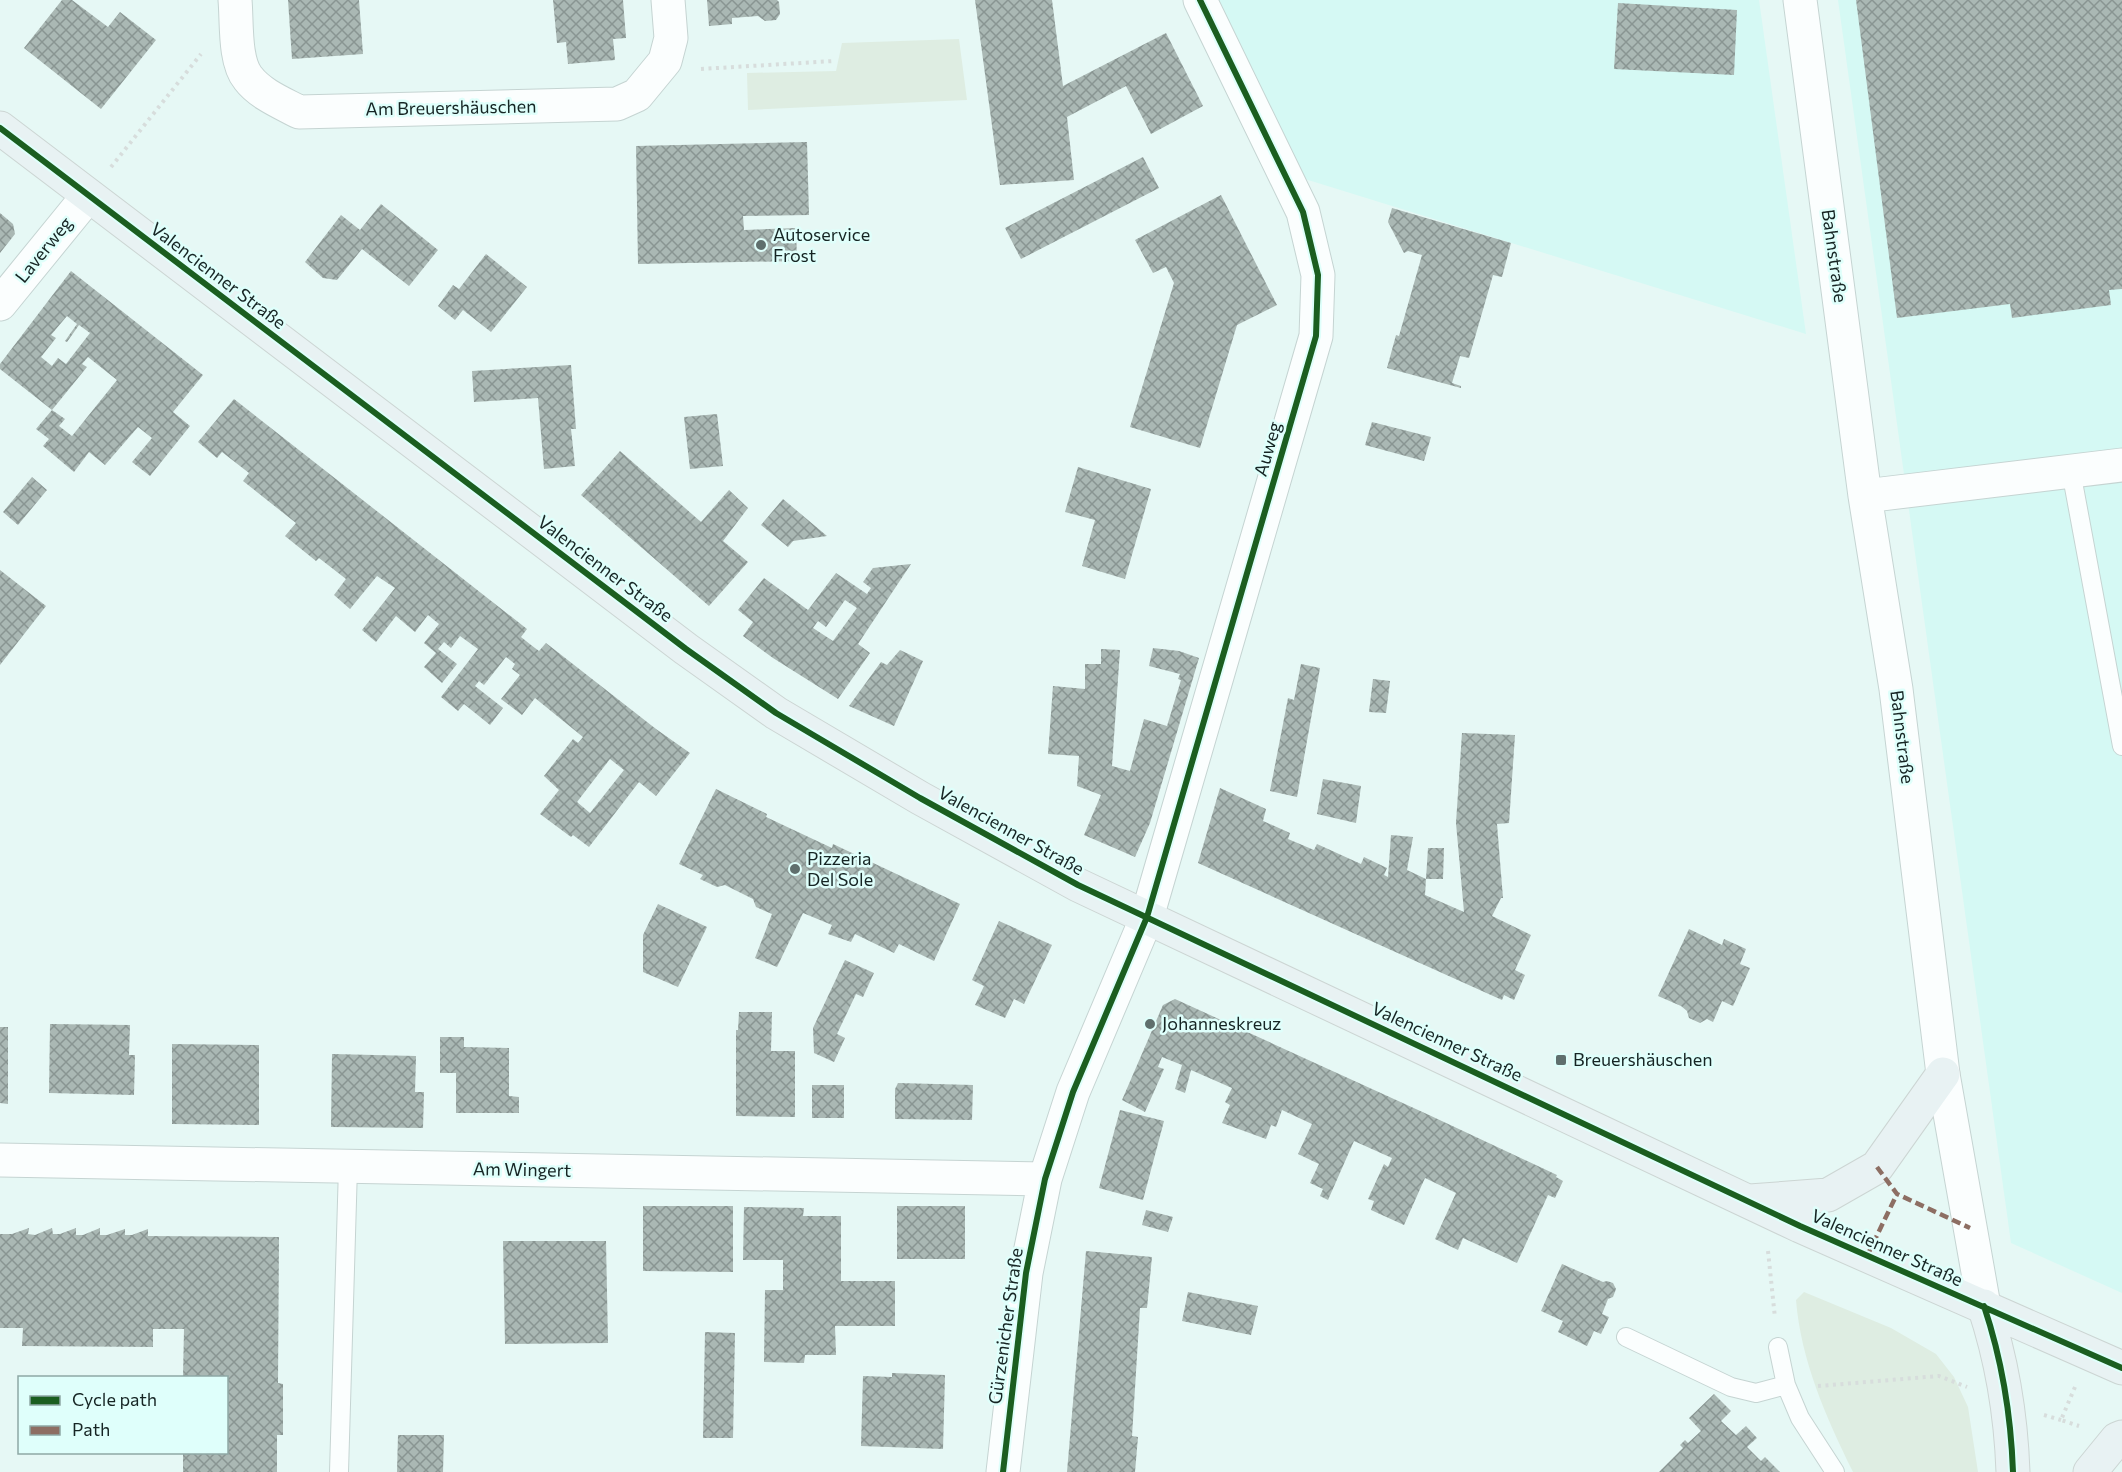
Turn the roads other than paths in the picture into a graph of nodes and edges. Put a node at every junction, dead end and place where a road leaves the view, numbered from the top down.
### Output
1 (235, 0) edge
2 (668, 0) edge
3 (1200, 0) edge
4 (1800, 0) edge
5 (0, 128) edge
6 (88, 196) junction
7 (0, 304) edge
8 (2122, 465) edge
9 (2071, 471) junction
10 (1865, 495) junction
11 (2122, 746) edge
12 (1147, 917) junction
13 (1942, 1074) junction
14 (0, 1160) edge
15 (348, 1167) junction
16 (1045, 1179) junction
17 (1756, 1205) junction
18 (1984, 1306) junction
19 (1626, 1337) dead end
20 (1778, 1347) road end
21 (2122, 1368) edge
22 (1786, 1385) junction
23 (2120, 1438) edge
24 (339, 1472) edge
25 (1003, 1472) edge
26 (1835, 1472) edge
27 (2013, 1472) edge
28 (2090, 1472) edge

1 - 2 street, Am Breuershäuschen
3 - 12 street, Auweg
4 - 10 street, Bahnstraße
5 - 6 main road, Valencienner Straße
6 - 7 street, Laverweg
6 - 12 main road, Valencienner Straße
8 - 9 street
9 - 10 street
9 - 11 lane
10 - 13 street, Bahnstraße
12 - 16 street, Gürzenicher Straße
12 - 17 main road, Valencienner Straße
13 - 17 main road
13 - 18 street, Bahnstraße
14 - 15 street, Am Wingert
15 - 16 street, Am Wingert
15 - 24 lane
16 - 25 street, Gürzenicher Straße
17 - 18 main road, Valencienner Straße
18 - 21 main road, Valencienner Straße
18 - 27 main road, Bahnstraße
19 - 22 lane
20 - 22 lane
22 - 26 lane
23 - 28 main road

